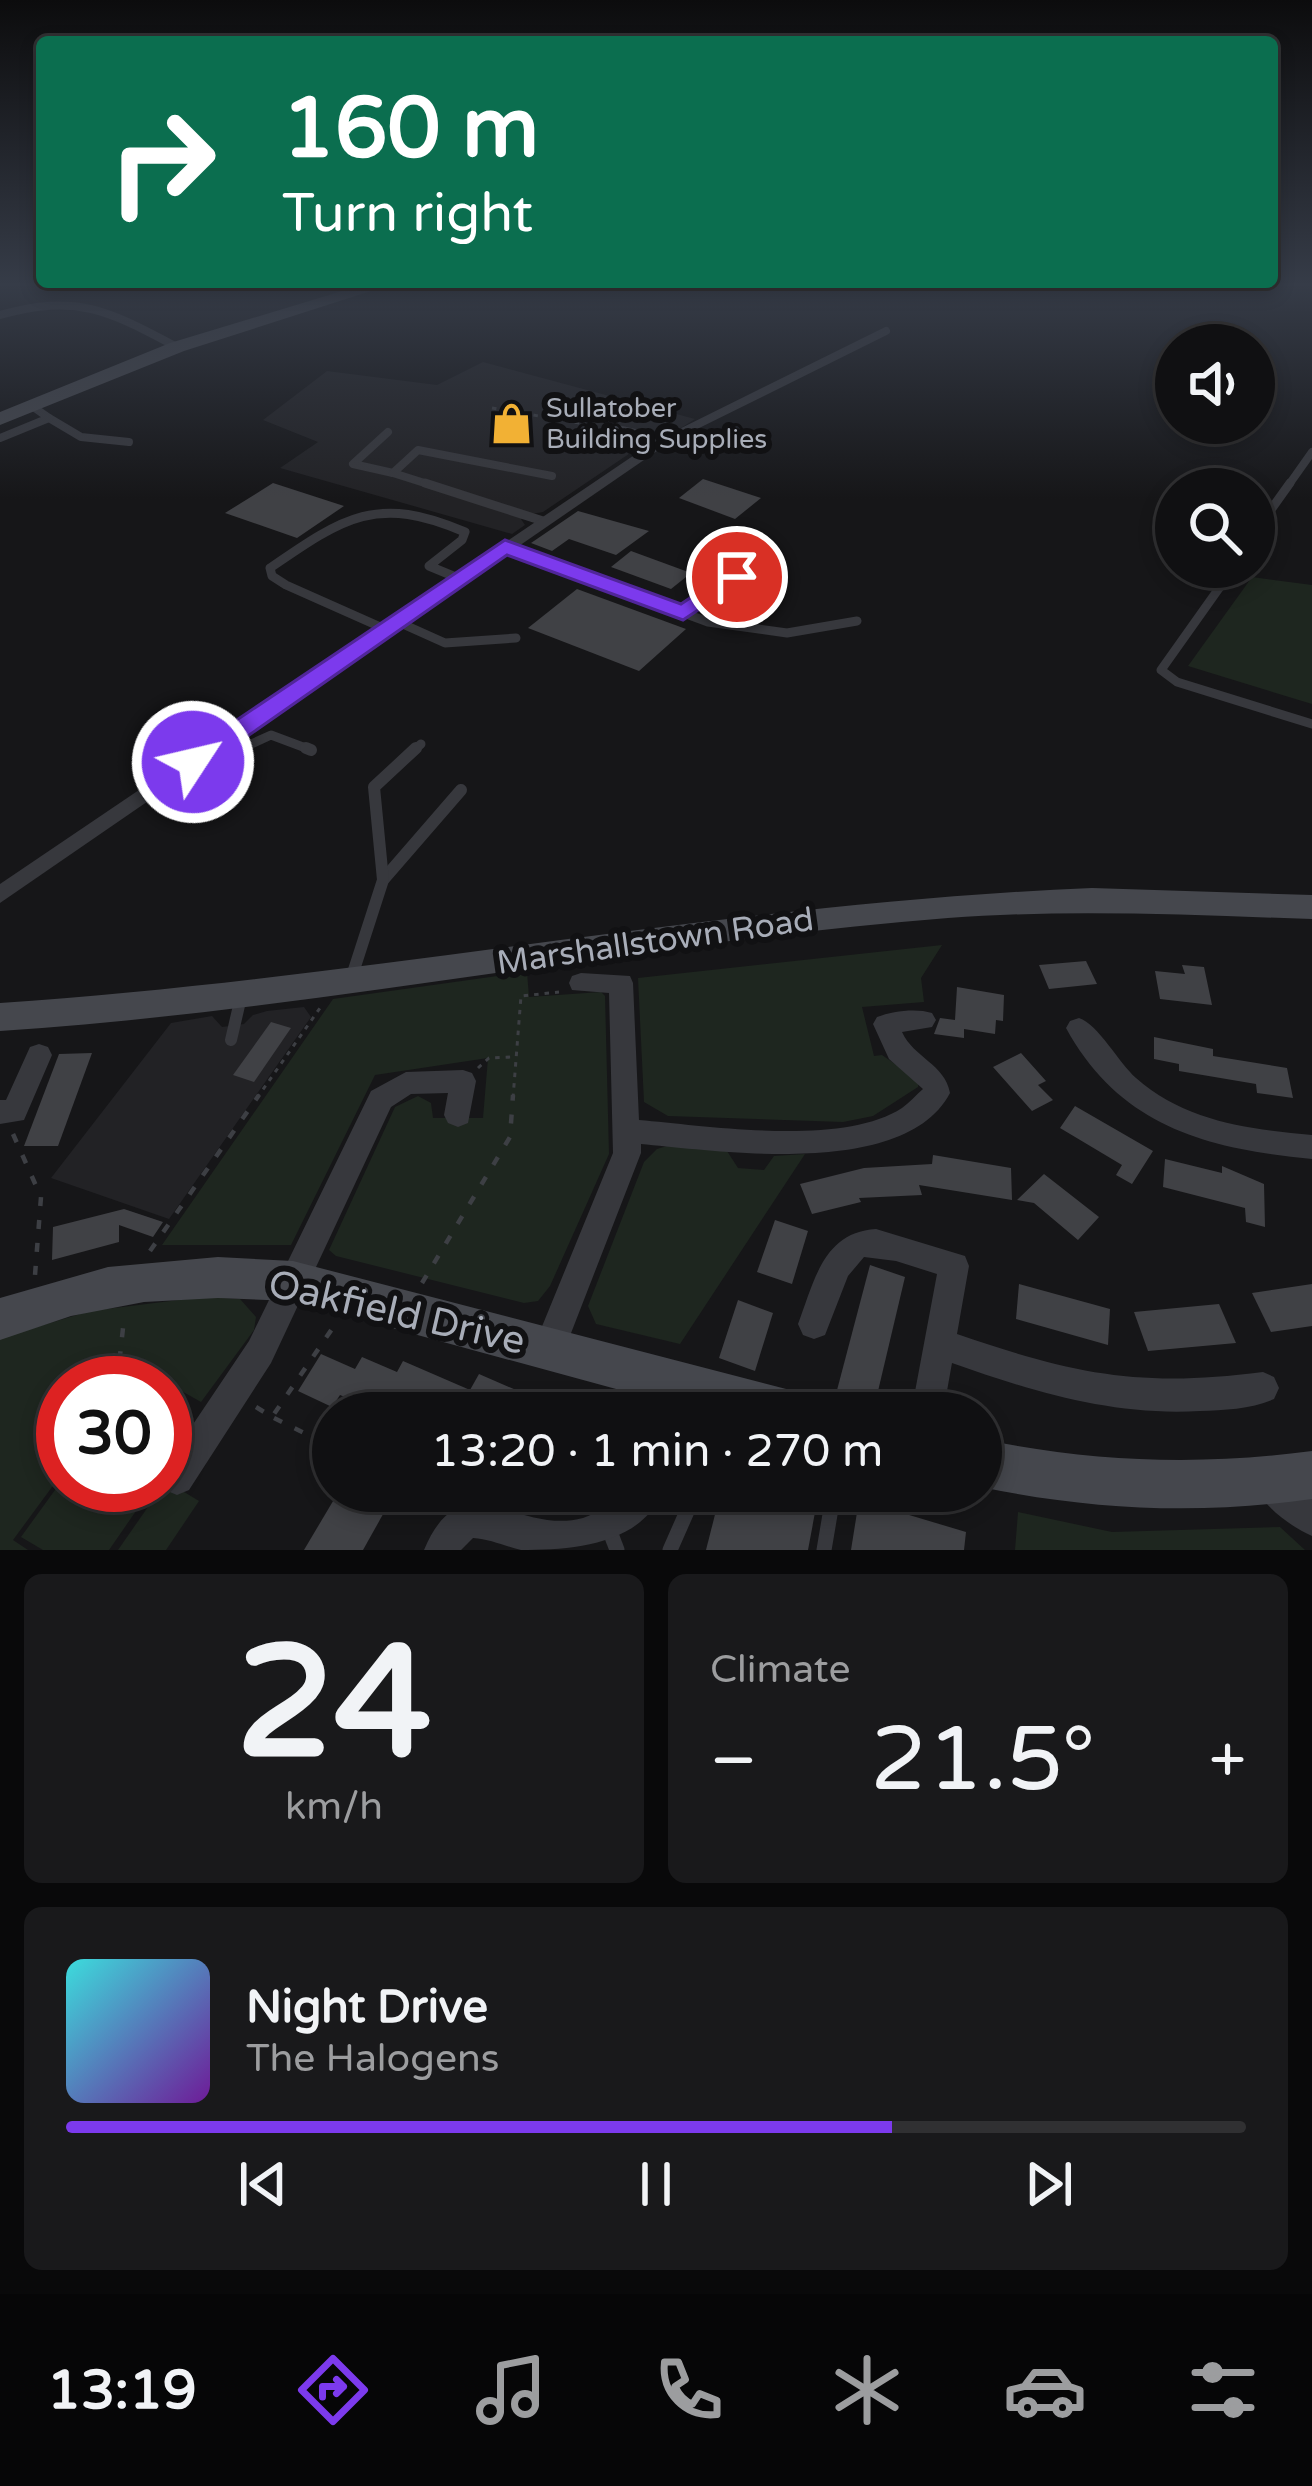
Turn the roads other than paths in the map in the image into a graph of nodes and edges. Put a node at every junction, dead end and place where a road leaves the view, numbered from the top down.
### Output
1 (162, 354) edge
2 (839, 354) edge
3 (40, 412) junction
4 (0, 419) edge
5 (388, 432) dead end
6 (0, 438) edge
7 (666, 440) junction
8 (129, 442) dead end
9 (605, 443) dead end
10 (1312, 452) edge
11 (393, 473) junction
12 (552, 476) dead end
13 (1275, 504) edge
14 (543, 521) junction
15 (505, 547) junction
16 (737, 577) dead end
17 (458, 578) junction
18 (1219, 588) edge
19 (683, 613) junction
20 (857, 621) dead end
21 (391, 625) junction
22 (516, 638) dead end
23 (1312, 724) edge
24 (421, 744) dead end
25 (311, 750) dead end
26 (193, 762) junction
27 (461, 790) dead end
28 (383, 880) junction
29 (0, 895) edge
30 (1312, 907) edge
31 (344, 982) junction
32 (581, 983) road end
33 (241, 997) junction
34 (0, 1018) edge
35 (923, 1020) dead end
36 (1078, 1028) dead end
37 (231, 1040) dead end
38 (39, 1055) dead end
39 (2, 1112) edge
40 (458, 1115) dead end
41 (629, 1131) junction
42 (1312, 1147) edge
43 (293, 1281) junction
44 (17, 1313) edge
45 (814, 1324) dead end
46 (938, 1343) junction
47 (550, 1346) junction
48 (1263, 1388) dead end
49 (664, 1392) edge
50 (930, 1392) edge
51 (192, 1456) edge
52 (1002, 1468) edge
53 (1289, 1478) edge
54 (631, 1512) edge
55 (687, 1512) edge
56 (830, 1512) edge
57 (1312, 1520) edge
58 (612, 1538) edge
59 (442, 1550) edge
60 (670, 1550) edge
61 (824, 1550) edge

1 - 3 street
2 - 7 lane
3 - 4 street
3 - 6 lane
3 - 8 lane
5 - 11 lane
7 - 9 lane
7 - 14 street
10 - 13 lane
11 - 12 lane
11 - 14 lane
14 - 15 street
15 - 17 street
15 - 19 lane
16 - 19 lane
17 - 21 street
17 - 21 lane
18 - 23 lane
19 - 20 lane
21 - 22 lane
21 - 26 street
24 - 28 lane
25 - 26 lane
26 - 29 street
27 - 28 lane
28 - 31 lane
30 - 31 street, Marshallstown Road
31 - 33 street, Marshallstown Road
32 - 41 street
33 - 34 street, Marshallstown Road
33 - 37 lane
35 - 41 street
36 - 42 street
38 - 39 street
40 - 43 street
41 - 47 street
43 - 44 street, Oakfield Drive
43 - 47 street, Oakfield Drive
43 - 51 street
45 - 46 street
46 - 48 street
46 - 50 street
47 - 49 street, Oakfield Drive
52 - 53 street
53 - 57 street
54 - 58 street
55 - 60 lane
56 - 61 lane
58 - 59 street

